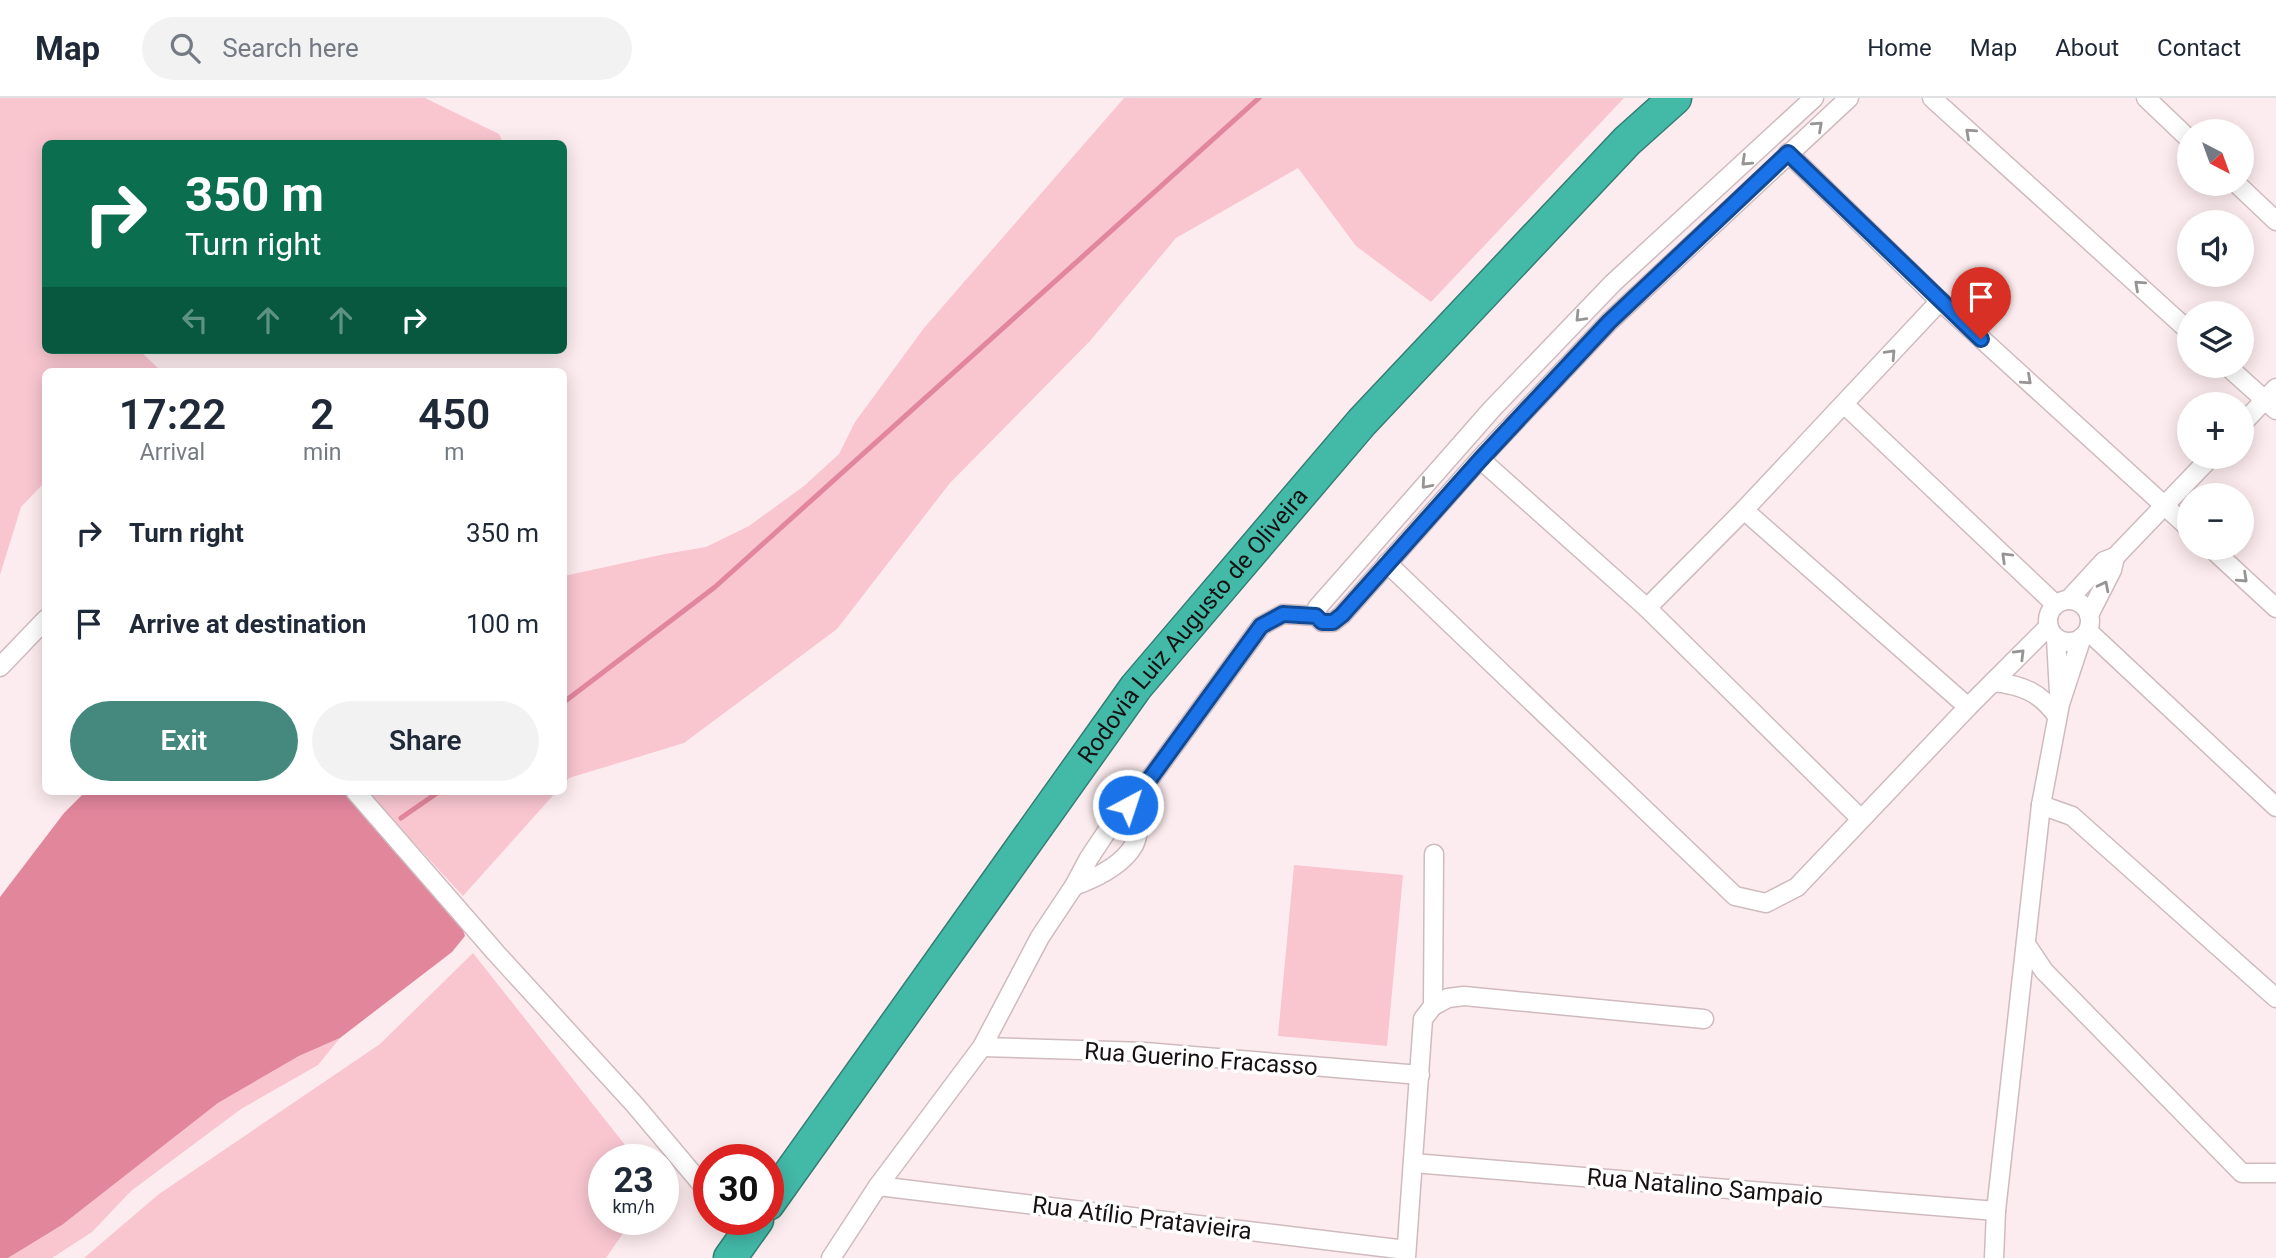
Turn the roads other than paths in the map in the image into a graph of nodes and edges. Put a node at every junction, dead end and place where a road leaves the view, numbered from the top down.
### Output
1 (1675, 98) edge
2 (1814, 98) edge
3 (1849, 98) edge
4 (1932, 98) edge
5 (2146, 98) edge
6 (2177, 128) edge
7 (1788, 153) junction
8 (2250, 196) edge
9 (2276, 221) edge
10 (1940, 302) junction
11 (2177, 320) edge
12 (2243, 378) edge
13 (2272, 399) edge
14 (1844, 404) junction
15 (2254, 414) edge
16 (1480, 460) junction
17 (2200, 469) edge
18 (2165, 506) junction
19 (1744, 510) junction
20 (2177, 517) edge
21 (2115, 557) junction
22 (2224, 560) edge
23 (1387, 563) junction
24 (2062, 602) junction
25 (1647, 608) junction
26 (2276, 608) edge
27 (1316, 616) junction
28 (42, 623) edge
29 (2086, 628) junction
30 (2052, 633) junction
31 (0, 667) edge
32 (1993, 682) junction
33 (1968, 707) junction
34 (2059, 710) junction
35 (358, 795) edge
36 (1138, 795) junction
37 (2041, 805) junction
38 (2276, 807) edge
39 (1861, 819) junction
40 (1434, 854) dead end
41 (1074, 886) junction
42 (2026, 944) junction
43 (2276, 998) edge
44 (1433, 1006) junction
45 (1704, 1018) dead end
46 (982, 1047) junction
47 (1420, 1075) junction
48 (1413, 1163) junction
49 (2276, 1173) edge
50 (693, 1174) edge
51 (784, 1181) edge
52 (878, 1186) junction
53 (1996, 1210) junction
54 (1406, 1254) edge
55 (831, 1258) edge
56 (1994, 1258) edge

1 - 51 highway, Rodovia Luiz Augusto de Oliveira
2 -> 27 street
7 -> 3 street
11 -> 4 street
5 - 6 street
7 - 10 street
7 - 16 street
8 - 9 street
14 -> 10 street
10 -> 18 street
12 - 13 street
13 - 15 street
14 - 19 street
24 -> 14 street
16 - 23 street
16 - 25 street
17 - 18 street
18 - 20 street
18 - 21 street
19 - 25 street
19 - 33 street
21 - 24 street
29 -> 21 street
22 -> 26 street
23 - 27 street
23 - 39 street
24 - 29 street
24 - 30 street
25 - 39 street
27 - 36 street
28 - 31 street
29 - 30 street
29 - 34 street
29 - 38 street
32 -> 30 street
30 - 34 street
32 - 33 street
32 - 34 street
33 - 39 street
34 - 37 street
35 - 50 street
36 - 41 street
36 - 41 street
37 - 42 street
37 - 43 street
40 - 44 street
41 - 46 street
42 - 49 street
42 - 53 street
44 - 45 street
44 - 47 street
46 - 47 street, Rua Guerino Fracasso
46 - 52 street
47 - 48 street
48 - 53 street, Rua Natalino Sampaio
48 - 54 street
52 - 54 street, Rua Atílio Pratavieira
52 - 55 street
53 - 56 street

